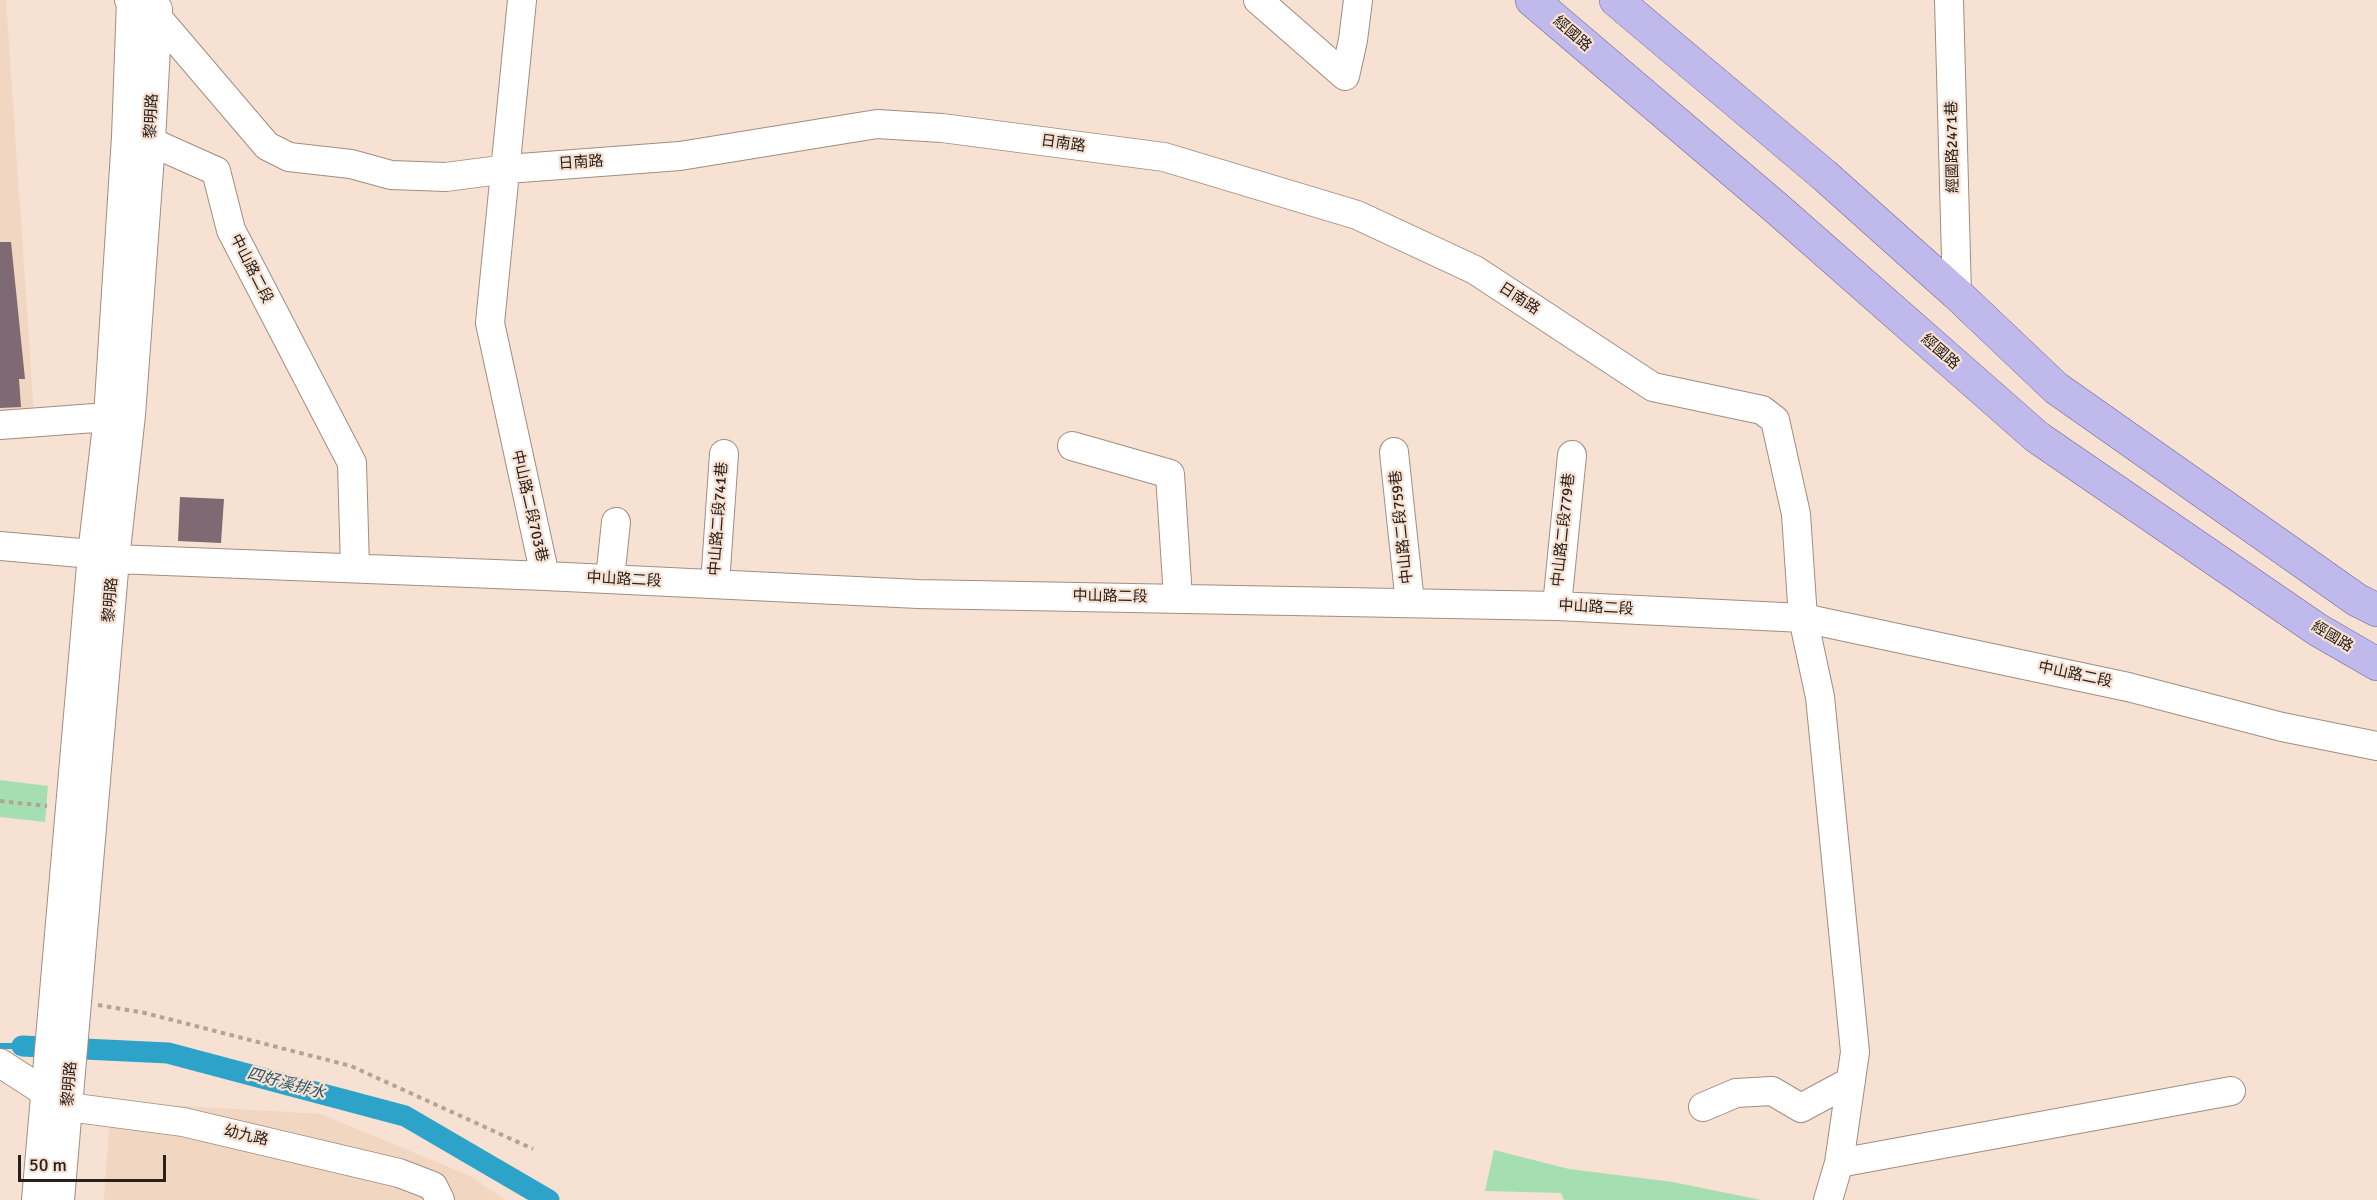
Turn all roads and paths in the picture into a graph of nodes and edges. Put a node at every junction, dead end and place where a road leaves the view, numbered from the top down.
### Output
1 (522, 0) edge
2 (1258, 0) edge
3 (1358, 0) edge
4 (1532, 0) edge
5 (1616, 0) edge
6 (1949, 0) edge
7 (142, 4) edge
8 (139, 140) junction
9 (507, 169) junction
10 (1957, 294) junction
11 (108, 417) junction
12 (0, 425) edge
13 (1072, 446) dead end
14 (1394, 452) dead end
15 (724, 454) dead end
16 (1572, 454) dead end
17 (616, 522) dead end
18 (0, 546) edge
19 (104, 556) junction
20 (355, 568) junction
21 (545, 576) junction
22 (610, 579) junction
23 (715, 584) junction
24 (1178, 598) junction
25 (1410, 603) junction
26 (1557, 606) junction
27 (2377, 610) edge
28 (1803, 618) junction
29 (2377, 664) edge
30 (2377, 746) edge
31 (0, 801) edge
32 (69, 808) junction
33 (68, 1004) junction
34 (0, 1063) edge
35 (1851, 1081) junction
36 (2231, 1091) dead end
37 (56, 1095) junction
38 (1703, 1107) dead end
39 (533, 1149) dead end
40 (1839, 1163) junction
41 (36, 1200) edge
42 (60, 1200) edge
43 (440, 1200) edge
44 (1828, 1200) edge

1 - 9 street, 中山路二段703巷
2 - 3 street
4 - 29 main road, 經國路
5 - 10 main road
6 - 10 street, 經國路2471巷
7 - 8 street, 黎明路
7 - 9 street, 日南路
8 - 11 street, 黎明路
8 - 19 street, 黎明路
8 - 20 street, 中山路二段
9 - 21 street, 中山路二段703巷
9 - 28 street, 日南路
10 - 27 main road
11 - 12 street
11 - 19 street, 黎明路
13 - 24 street
14 - 25 street, 中山路二段759巷
15 - 23 street, 中山路二段741巷
16 - 26 street, 中山路二段779巷
17 - 22 street
18 - 19 street
19 - 20 street
19 - 32 street, 黎明路
19 - 33 street, 黎明路
20 - 21 street, 中山路二段
21 - 22 street, 中山路二段
22 - 23 street, 中山路二段
23 - 24 street, 中山路二段
24 - 25 street, 中山路二段
25 - 26 street, 中山路二段
26 - 28 street, 中山路二段
28 - 30 street, 中山路二段
28 - 35 street, 日南路
31 - 32 path
32 - 33 street, 黎明路
33 - 37 street, 黎明路
33 - 39 path
34 - 37 street, 黎明路
35 - 38 street
35 - 40 street, 日南路
36 - 40 street
37 - 41 street, 黎明路
37 - 42 street, 黎明路
37 - 43 street, 幼九路
40 - 44 street, 日南路

